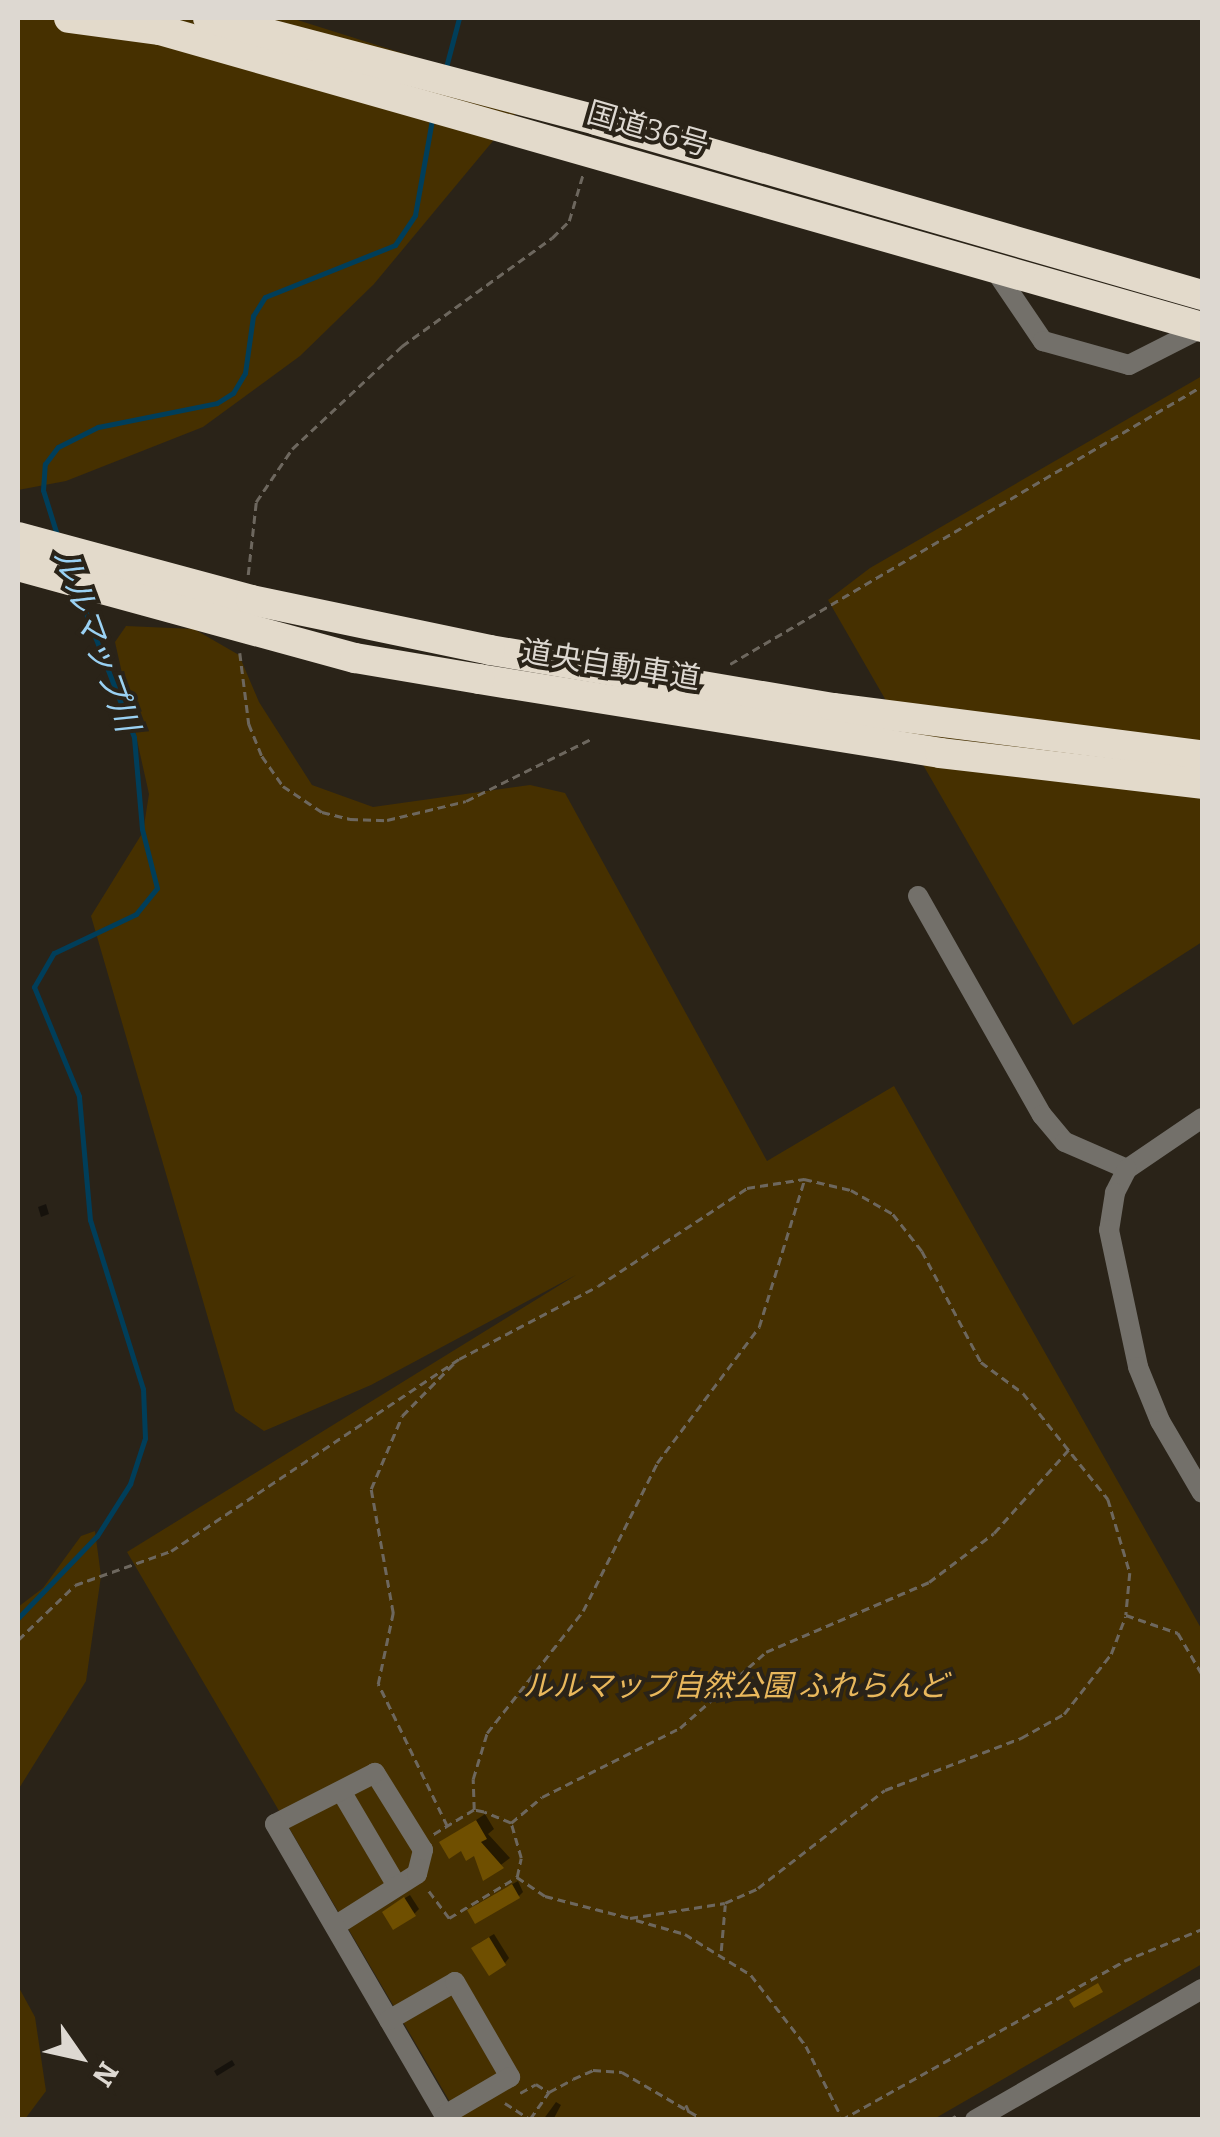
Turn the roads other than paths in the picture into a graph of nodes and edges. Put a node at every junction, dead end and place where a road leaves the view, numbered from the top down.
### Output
1 (69, 18) edge
2 (208, 18) edge
3 (396, 81) junction
4 (538, 120) junction
5 (992, 266) junction
6 (1202, 295) edge
7 (1202, 328) edge
8 (18, 537) edge
9 (18, 566) edge
10 (484, 664) junction
11 (1202, 754) edge
12 (1202, 784) edge
13 (918, 896) dead end
14 (1202, 1118) edge
15 (1127, 1168) junction
16 (1202, 1492) edge
17 (341, 1790) junction
18 (397, 1886) junction
19 (334, 1926) junction
20 (1202, 1989) edge
21 (389, 2020) junction
22 (446, 2118) edge
23 (975, 2120) edge

1 - 3 highway, 国道36号
2 - 3 highway, 国道36号
3 - 4 highway, 国道36号
4 - 5 highway, 国道36号
4 - 6 highway, 国道36号
5 - 7 highway, 国道36号
5 - 7 street
8 - 10 highway, 道央自動車道, bridge
9 - 10 highway, 道央自動車道, bridge
10 - 11 highway, 道央自動車道
10 - 12 highway, 道央自動車道
13 - 15 street
14 - 15 street
15 - 16 street
17 - 18 street
17 - 18 street
17 - 19 street
18 - 19 street
19 - 21 street
20 - 23 street
21 - 22 street
21 - 22 street

